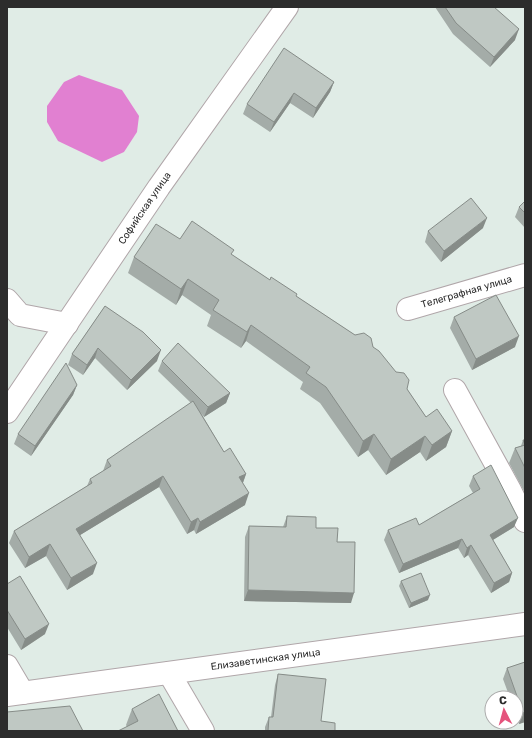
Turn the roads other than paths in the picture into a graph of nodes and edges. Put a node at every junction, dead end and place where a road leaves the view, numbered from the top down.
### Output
1 (287, 7) edge
2 (525, 275) edge
3 (7, 300) edge
4 (408, 309) dead end
5 (66, 324) junction
6 (455, 390) dead end
7 (7, 412) edge
8 (525, 521) edge
9 (525, 624) edge
10 (7, 666) edge
11 (169, 673) junction
12 (15, 694) edge
13 (203, 731) edge

1 - 5 street, Софийская улица
2 - 4 street, Телеграфная улица
3 - 5 street
5 - 7 street, Софийская улица
6 - 8 street
9 - 11 street, Елизаветинская улица
10 - 12 street
11 - 12 street, Елизаветинская улица
11 - 13 street

